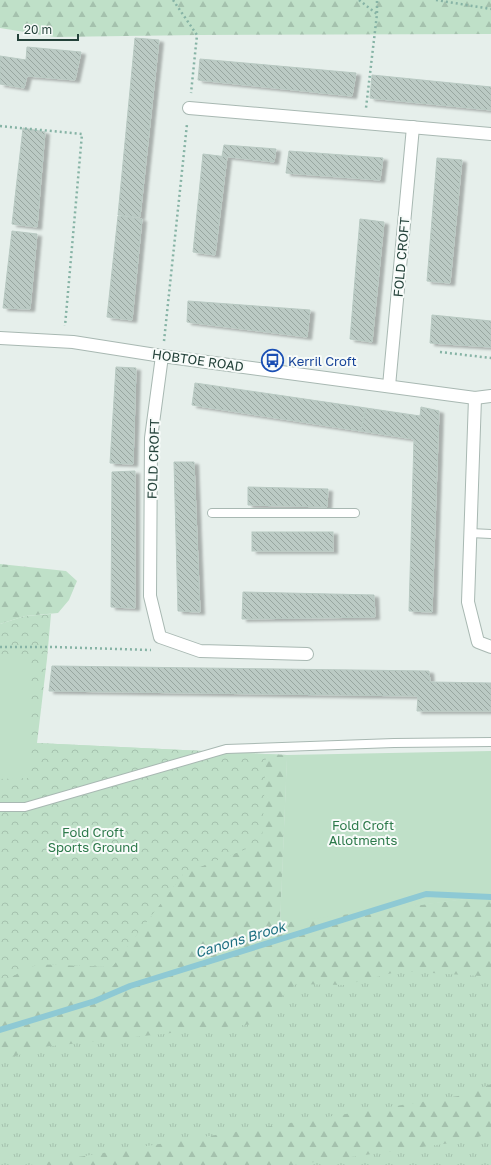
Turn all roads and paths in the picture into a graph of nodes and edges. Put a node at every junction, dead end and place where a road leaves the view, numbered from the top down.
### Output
1 (173, 0) edge
2 (359, 0) edge
3 (378, 0) edge
4 (436, 0) edge
5 (491, 9) edge
6 (377, 14) junction
7 (189, 108) junction
8 (364, 123) junction
9 (0, 126) edge
10 (413, 127) junction
11 (491, 134) edge
12 (0, 338) edge
13 (64, 342) junction
14 (440, 352) dead end
15 (162, 356) junction
16 (491, 358) edge
17 (389, 386) junction
18 (491, 396) edge
19 (475, 398) junction
20 (212, 513) dead end
21 (355, 513) dead end
22 (470, 533) junction
23 (491, 534) edge
24 (178, 643) junction
25 (0, 647) edge
26 (491, 647) edge
27 (307, 654) dead end
28 (491, 742) edge
29 (0, 807) edge

1 - 7 path
2 - 6 path
3 - 6 path
4 - 5 path
6 - 8 path
7 - 8 street
7 - 15 path
8 - 10 street
9 - 13 path
10 - 11 street
10 - 17 street, FOLD CROFT
12 - 13 street, HOBTOE ROAD
13 - 15 street, HOBTOE ROAD
14 - 16 path
15 - 17 street, HOBTOE ROAD
15 - 24 street, FOLD CROFT
17 - 19 street, HOBTOE ROAD
18 - 19 street, HOBTOE ROAD
19 - 22 street
20 - 21 lane
22 - 23 lane
22 - 26 street
24 - 25 path
24 - 27 street, FOLD CROFT
28 - 29 lane

